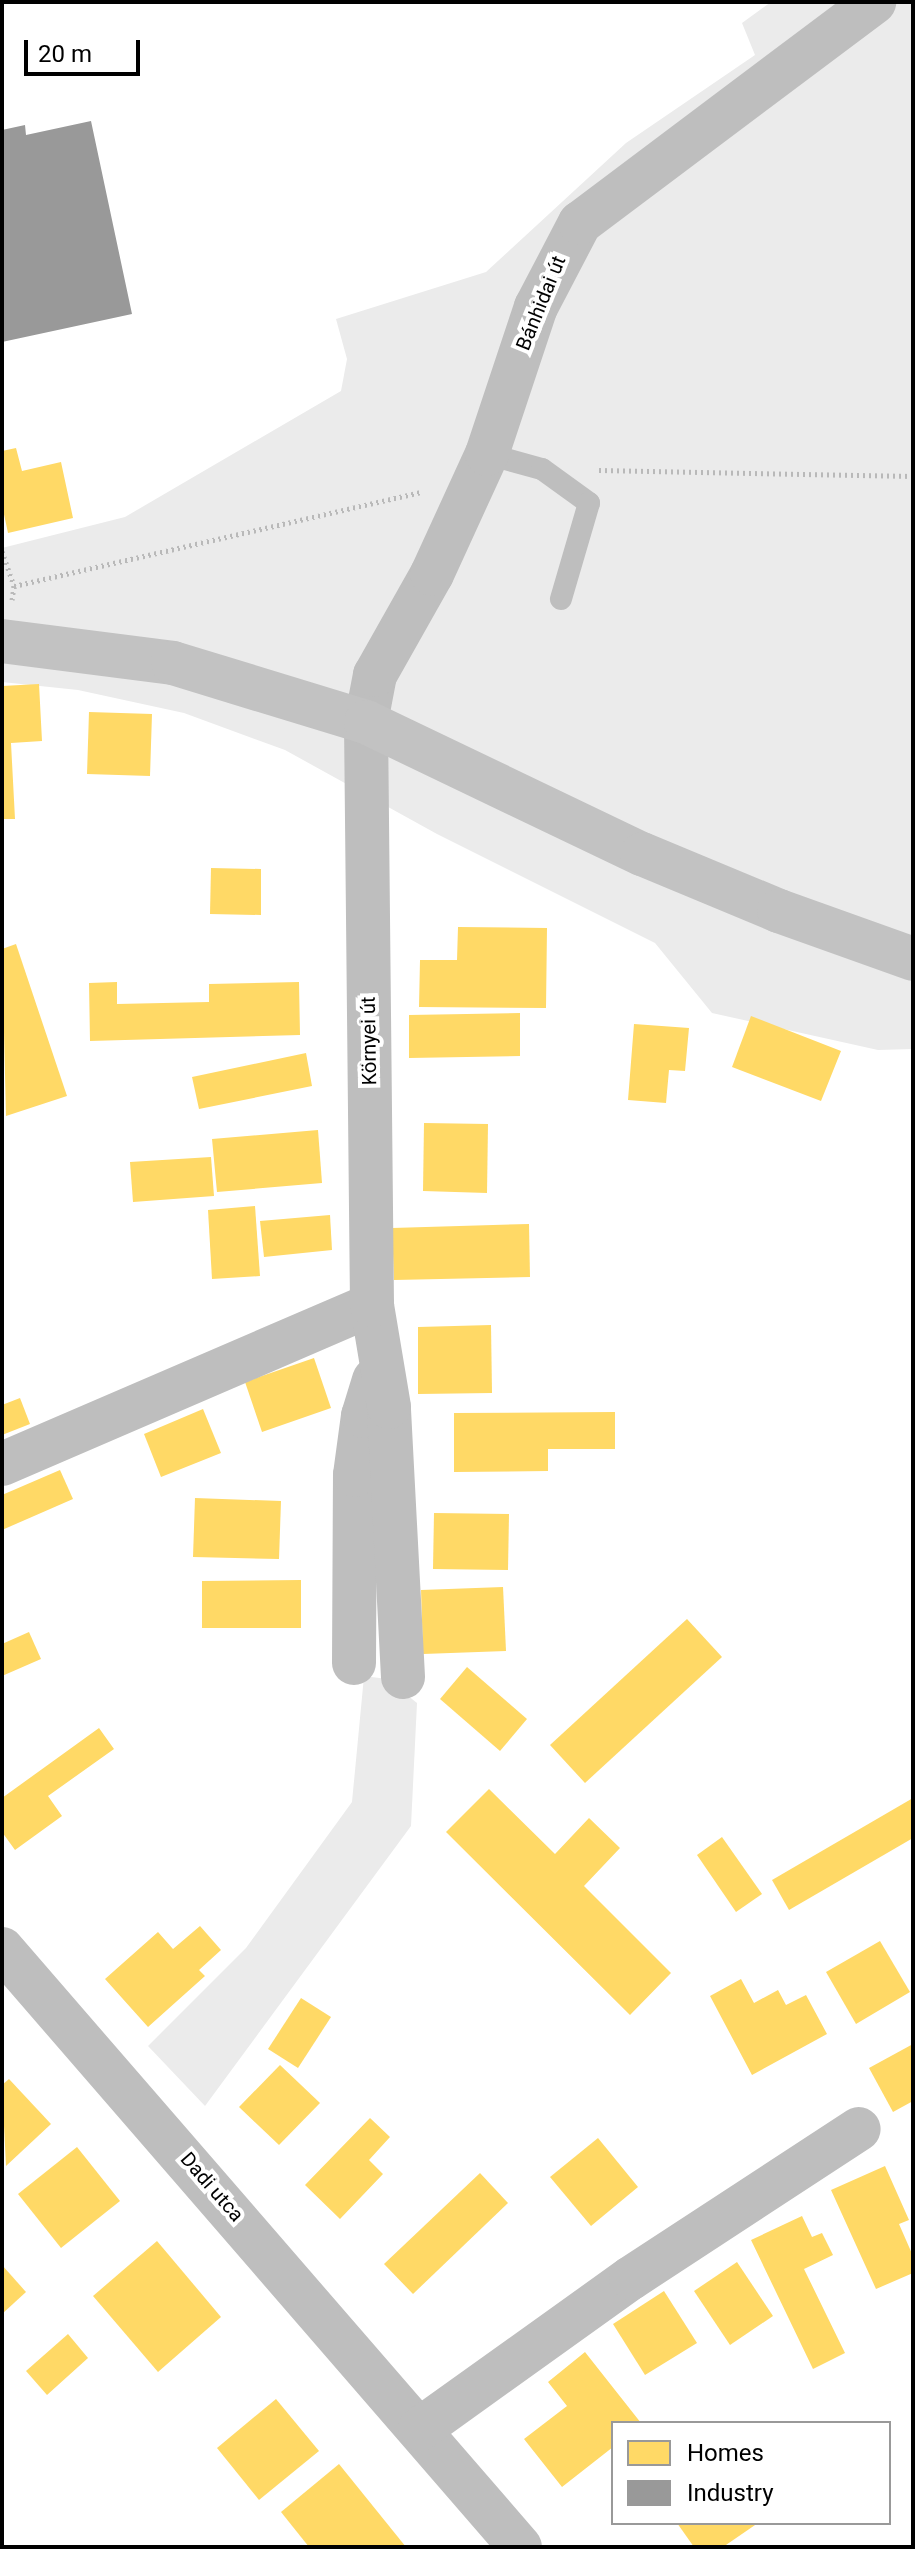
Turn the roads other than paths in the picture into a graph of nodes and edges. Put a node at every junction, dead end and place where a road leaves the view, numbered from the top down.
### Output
1 (874, 2) edge
2 (480, 467) junction
3 (561, 599) dead end
4 (5, 641) edge
5 (366, 722) junction
6 (913, 959) edge
7 (372, 1305) junction
8 (381, 1359) junction
9 (2, 1464) edge
10 (354, 1663) dead end
11 (403, 1677) dead end
12 (2, 1949) edge
13 (859, 2129) dead end
14 (420, 2429) junction
15 (520, 2547) edge

1 - 2 street, Bánhidai út
2 - 3 lane
2 - 5 street, Bánhidai út
4 - 5 main road
5 - 6 main road
5 - 7 street, Környei út
7 - 8 street, Környei út
7 - 9 street
8 - 10 street, Környei út
8 - 11 street, Környei út
12 - 14 street, Dadi utca
13 - 14 street
14 - 15 street, Dadi utca

